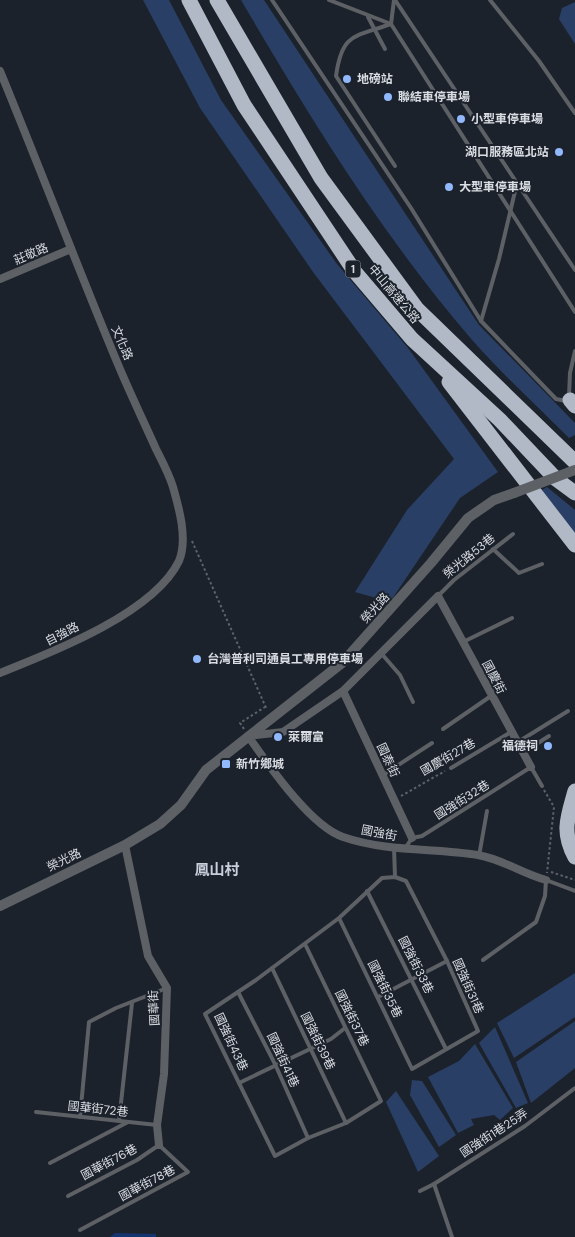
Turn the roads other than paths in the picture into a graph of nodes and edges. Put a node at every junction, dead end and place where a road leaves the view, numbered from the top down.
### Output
1 (189, 0) edge
2 (217, 0) edge
3 (272, 0) edge
4 (329, 0) edge
5 (394, 0) edge
6 (490, 0) edge
7 (368, 17) junction
8 (391, 24) junction
9 (374, 30) junction
10 (385, 49) dead end
11 (0, 71) edge
12 (575, 113) edge
13 (395, 166) dead end
14 (517, 183) junction
15 (510, 212) junction
16 (71, 249) junction
17 (575, 270) edge
18 (0, 279) edge
19 (575, 312) edge
20 (480, 321) junction
21 (412, 339) junction
22 (575, 351) edge
23 (572, 403) edge
24 (575, 462) edge
25 (575, 470) edge
26 (575, 493) edge
27 (514, 534) dead end
28 (575, 545) edge
29 (493, 550) junction
30 (542, 564) dead end
31 (438, 596) junction
32 (132, 610) joint
33 (512, 618) dead end
34 (463, 642) junction
35 (381, 653) junction
36 (0, 673) edge
37 (343, 691) junction
38 (491, 696) junction
39 (413, 702) dead end
40 (568, 711) dead end
41 (443, 729) dead end
42 (511, 732) junction
43 (248, 736) junction
44 (549, 736) dead end
45 (518, 742) junction
46 (432, 743) dead end
47 (524, 752) junction
48 (531, 767) junction
49 (452, 768) road end
50 (383, 775) junction
51 (542, 786) road end
52 (575, 791) edge
53 (487, 811) dead end
54 (412, 838) junction
55 (125, 845) junction
56 (394, 848) junction
57 (405, 849) junction
58 (480, 856) junction
59 (575, 857) edge
60 (395, 877) junction
61 (546, 880) junction
62 (367, 891) junction
63 (575, 891) edge
64 (0, 906) edge
65 (339, 918) junction
66 (305, 944) junction
67 (483, 960) dead end
68 (447, 961) junction
69 (272, 968) junction
70 (411, 979) junction
71 (167, 988) junction
72 (238, 992) junction
73 (378, 997) junction
74 (132, 1003) junction
75 (345, 1028) junction
76 (309, 1047) junction
77 (446, 1049) junction
78 (275, 1064) junction
79 (412, 1069) joint
80 (239, 1083) junction
81 (575, 1088) edge
82 (381, 1100) joint
83 (36, 1112) dead end
84 (80, 1117) junction
85 (119, 1121) junction
86 (129, 1122) junction
87 (346, 1123) junction
88 (157, 1125) junction
89 (308, 1138) junction
90 (159, 1145) junction
91 (50, 1163) dead end
92 (434, 1184) junction
93 (420, 1191) dead end
94 (68, 1196) dead end
95 (80, 1230) dead end
96 (452, 1237) edge

1 - 21 highway, 中山高速公路 / 1
2 - 24 highway, 中山高速公路 / 1
3 - 20 lane
4 - 7 lane
5 - 8 lane
5 - 14 lane
6 - 12 lane
7 - 8 lane
7 - 9 lane
8 - 9 lane
8 - 15 lane
9 - 10 lane
9 - 13 lane
11 - 16 street, 文化路
14 - 15 lane
14 - 17 lane
15 - 19 lane
15 - 20 lane
16 - 18 street, 莊敬路
16 - 32 street, 文化路
20 - 23 lane
21 - 26 highway, 中山高速公路 / 1
21 - 28 highway
22 - 23 lane
25 - 43 street, 榮光路, bridge
27 - 29 lane, 榮光路53巷
29 - 30 lane
29 - 31 lane, 榮光路53巷
31 - 34 street, 國慶街
31 - 35 street
32 - 36 street, 自強路
33 - 34 lane
34 - 38 street, 國慶街
35 - 37 street
35 - 39 lane
37 - 43 street
37 - 50 street, 國泰街
38 - 41 lane
38 - 42 street, 國慶街
40 - 45 lane
42 - 45 street, 國慶街
42 - 49 lane, 國慶街27巷
43 - 55 street, 榮光路
43 - 56 street, 國強街
44 - 47 lane
45 - 47 street, 國慶街
46 - 50 lane
47 - 48 street, 國慶街
48 - 51 lane
48 - 54 lane, 國強街32巷
50 - 54 street, 國泰街
52 - 59 highway
53 - 58 lane
54 - 57 lane
55 - 64 street, 榮光路
55 - 71 street, 國華街
56 - 57 street, 國強街
56 - 60 lane
57 - 58 street, 國強街
58 - 61 street, 國強街
60 - 62 lane, 國強街43巷
60 - 68 lane, 國強街31巷
61 - 63 lane
61 - 67 lane
62 - 65 lane, 國強街43巷
62 - 70 lane, 國強街33巷
65 - 66 lane, 國強街43巷
65 - 73 lane, 國強街35巷
66 - 69 lane, 國強街43巷
66 - 75 lane, 國強街37巷
68 - 70 lane
68 - 77 lane, 國強街31巷
69 - 72 lane, 國強街43巷
69 - 76 lane, 國強街39巷
70 - 73 lane
70 - 77 lane, 國強街33巷
71 - 74 lane
71 - 88 street, 國華街
72 - 78 lane, 國強街41巷
72 - 80 lane, 國強街43巷
73 - 79 lane, 國強街35巷
74 - 84 lane
74 - 85 lane
75 - 76 lane
75 - 82 lane, 國強街37巷
76 - 78 lane
76 - 87 lane, 國強街39巷
77 - 79 lane, 國強街31巷
78 - 80 lane
78 - 89 lane, 國強街41巷
80 - 89 lane, 國強街43巷
81 - 92 lane, 國強街1巷25弄
82 - 87 lane, 國強街43巷
83 - 84 lane, 國華街72巷
84 - 85 lane, 國華街72巷
85 - 86 lane, 國華街72巷
86 - 88 lane, 國華街72巷
86 - 91 lane
87 - 89 lane, 國強街43巷
88 - 90 street, 國華街
90 - 94 lane, 國華街76巷
90 - 95 lane, 國華街78巷
92 - 93 lane, 國強街1巷25弄
92 - 96 lane

